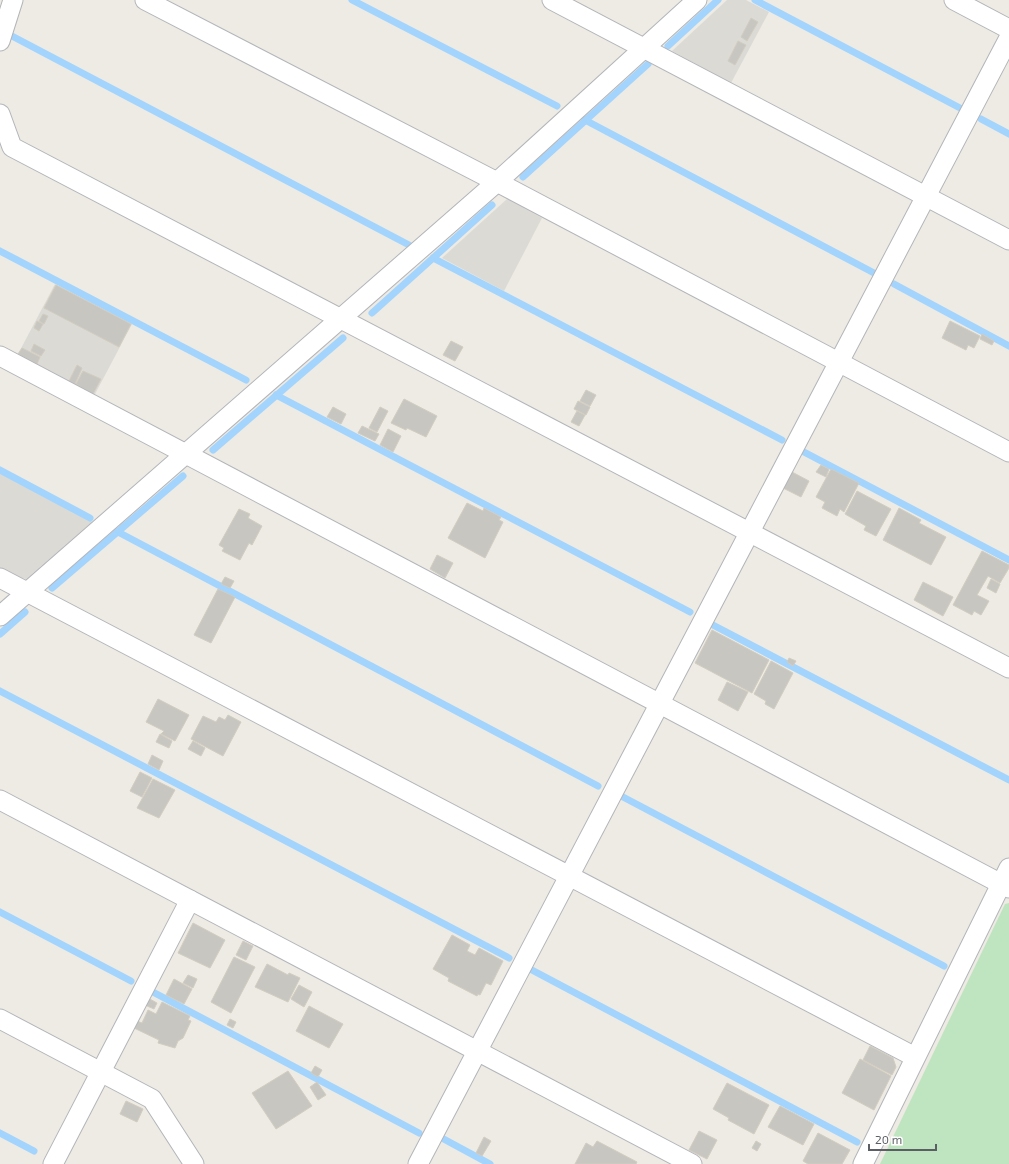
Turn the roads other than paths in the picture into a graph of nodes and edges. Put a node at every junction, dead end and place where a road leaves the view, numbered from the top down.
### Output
1 (13, 0) edge
2 (145, 0) edge
3 (552, 0) edge
4 (697, 0) edge
5 (954, 0) edge
6 (1009, 29) edge
7 (1009, 38) edge
8 (0, 41) edge
9 (644, 49) junction
10 (0, 114) edge
11 (497, 182) junction
12 (926, 196) junction
13 (1009, 240) edge
14 (341, 319) junction
15 (0, 356) edge
16 (838, 363) junction
17 (1009, 452) edge
18 (185, 454) junction
19 (749, 533) junction
20 (0, 578) edge
21 (28, 592) junction
22 (0, 616) edge
23 (1009, 668) edge
24 (660, 704) junction
25 (0, 800) edge
26 (569, 876) junction
27 (1006, 880) edge
28 (190, 900) junction
29 (0, 1019) edge
30 (478, 1051) junction
31 (915, 1057) junction
32 (100, 1072) junction
33 (52, 1164) edge
34 (194, 1164) edge
35 (418, 1164) edge
36 (692, 1164) edge
37 (863, 1164) edge

1 - 8 street
2 - 11 street
3 - 9 street
4 - 9 street
5 - 6 street
7 - 12 street
9 - 11 street
9 - 12 street
10 - 14 street
11 - 14 street
11 - 16 street
12 - 13 street
12 - 16 street
14 - 18 street
14 - 19 street
15 - 18 street
16 - 17 street
16 - 19 street
18 - 21 street
18 - 24 street
19 - 23 street
19 - 24 street
20 - 21 street
21 - 22 street
21 - 26 street
24 - 26 street
24 - 27 street
25 - 28 street
26 - 30 street
26 - 31 street
27 - 31 street
28 - 30 street
28 - 32 street
29 - 32 street
30 - 35 street
30 - 36 street
31 - 37 street
32 - 33 street
32 - 34 street

